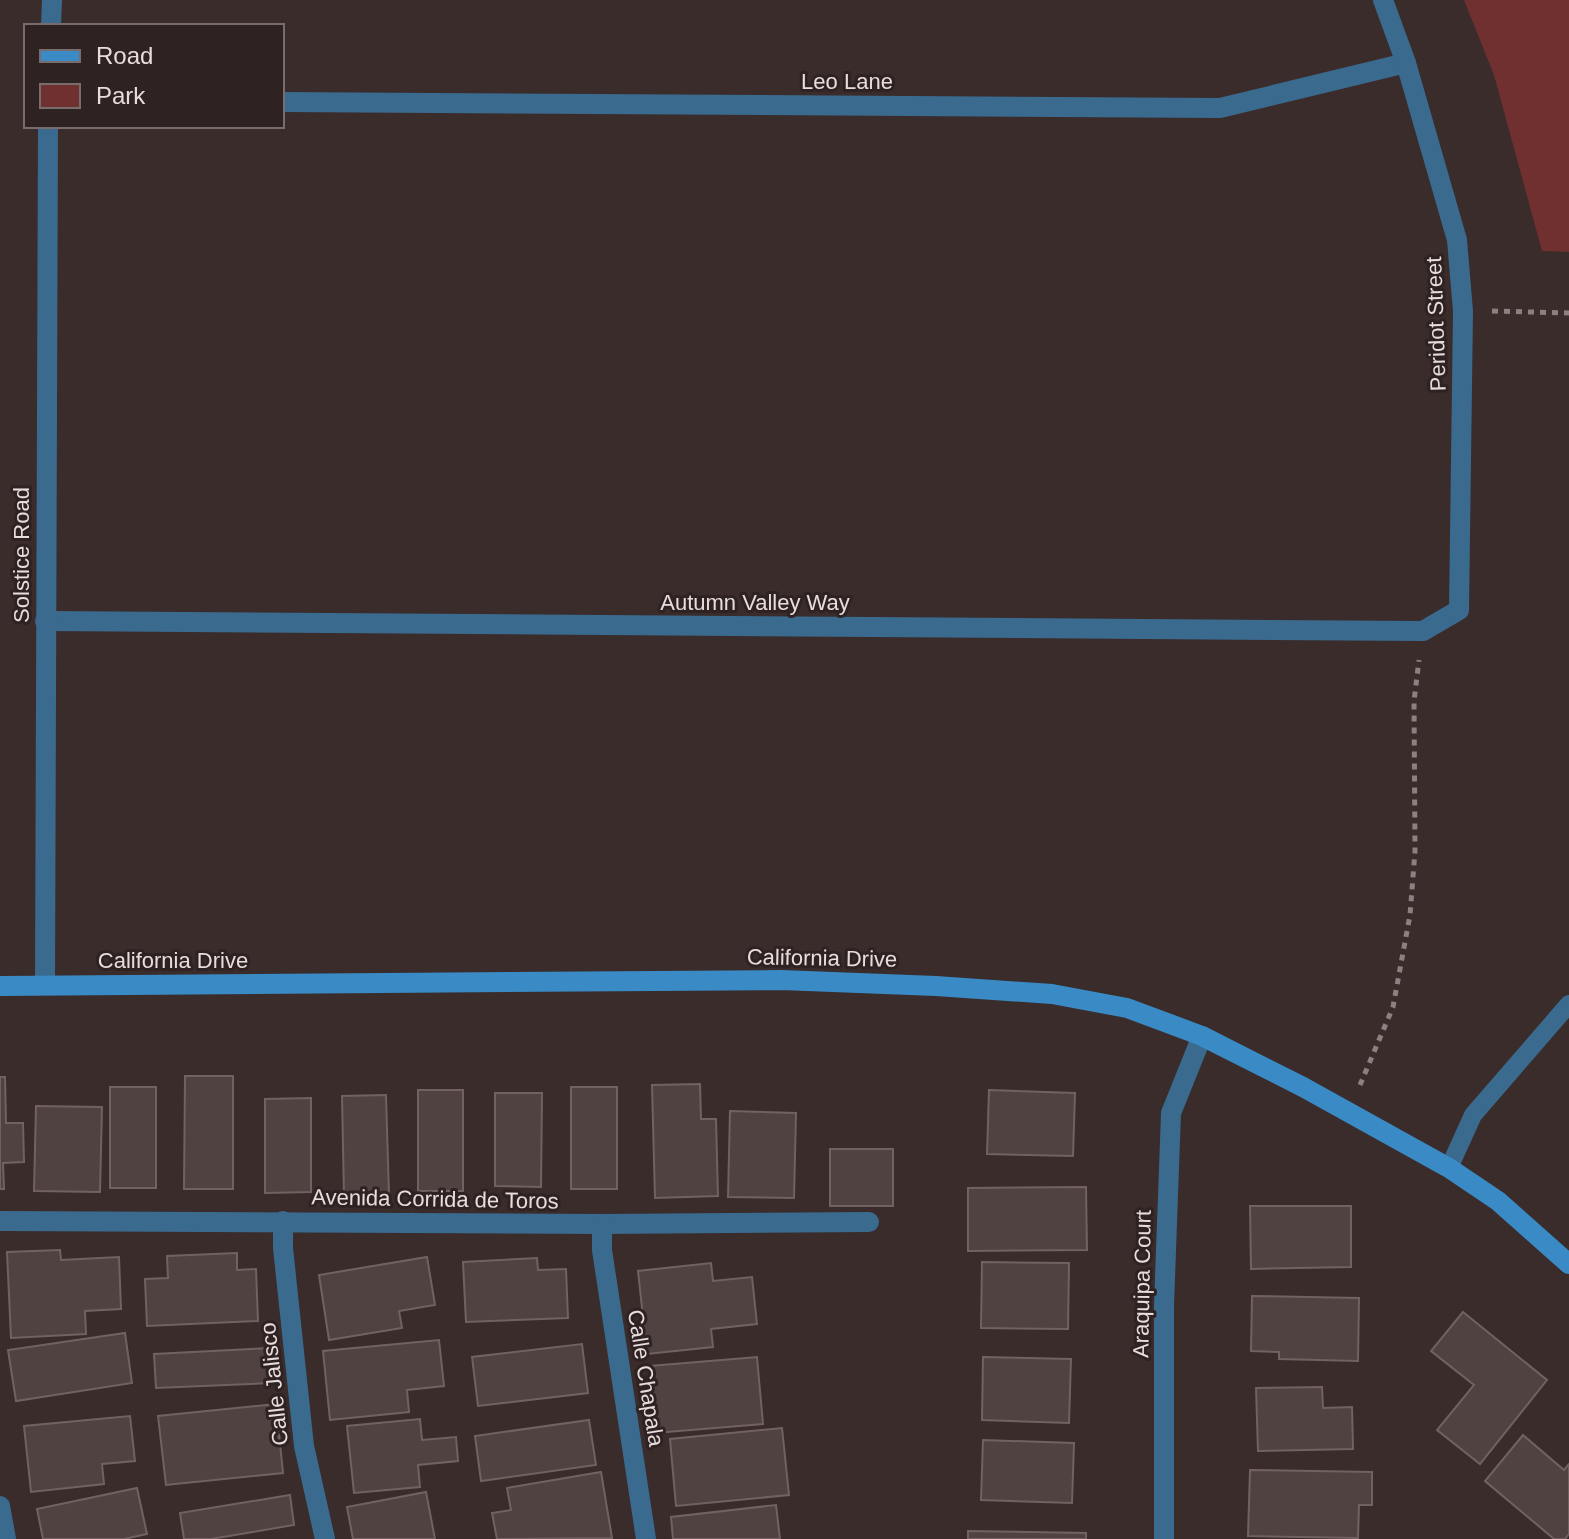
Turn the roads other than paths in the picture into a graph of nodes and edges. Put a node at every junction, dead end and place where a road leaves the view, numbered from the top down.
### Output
1 (52, 0) edge
2 (1383, 0) edge
3 (51, 24) edge
4 (1406, 63) junction
5 (284, 102) edge
6 (48, 128) edge
7 (45, 621) junction
8 (1423, 631) joint
9 (45, 985) junction
10 (0, 986) edge
11 (1569, 1004) edge
12 (1202, 1036) junction
13 (1449, 1168) junction
14 (0, 1221) edge
15 (283, 1221) junction
16 (869, 1222) dead end
17 (602, 1224) junction
18 (1569, 1264) edge
19 (0, 1506) edge
20 (6, 1539) edge
21 (325, 1539) edge
22 (646, 1539) edge
23 (1164, 1539) edge

1 - 3 street
2 - 4 street, Peridot Street
4 - 5 street, Leo Lane
4 - 8 street, Peridot Street
6 - 7 street, Solstice Road
7 - 8 street, Autumn Valley Way
7 - 9 street, Solstice Road
9 - 10 street, California Drive
9 - 12 street, California Drive
11 - 13 lane
12 - 13 street, California Drive
12 - 23 street, Araquipa Court
13 - 18 street, California Drive
14 - 15 street, Avenida Corrida de Toros
15 - 17 street, Avenida Corrida de Toros
15 - 21 street, Calle Jalisco
16 - 17 street, Avenida Corrida de Toros
17 - 22 street, Calle Chapala
19 - 20 street

